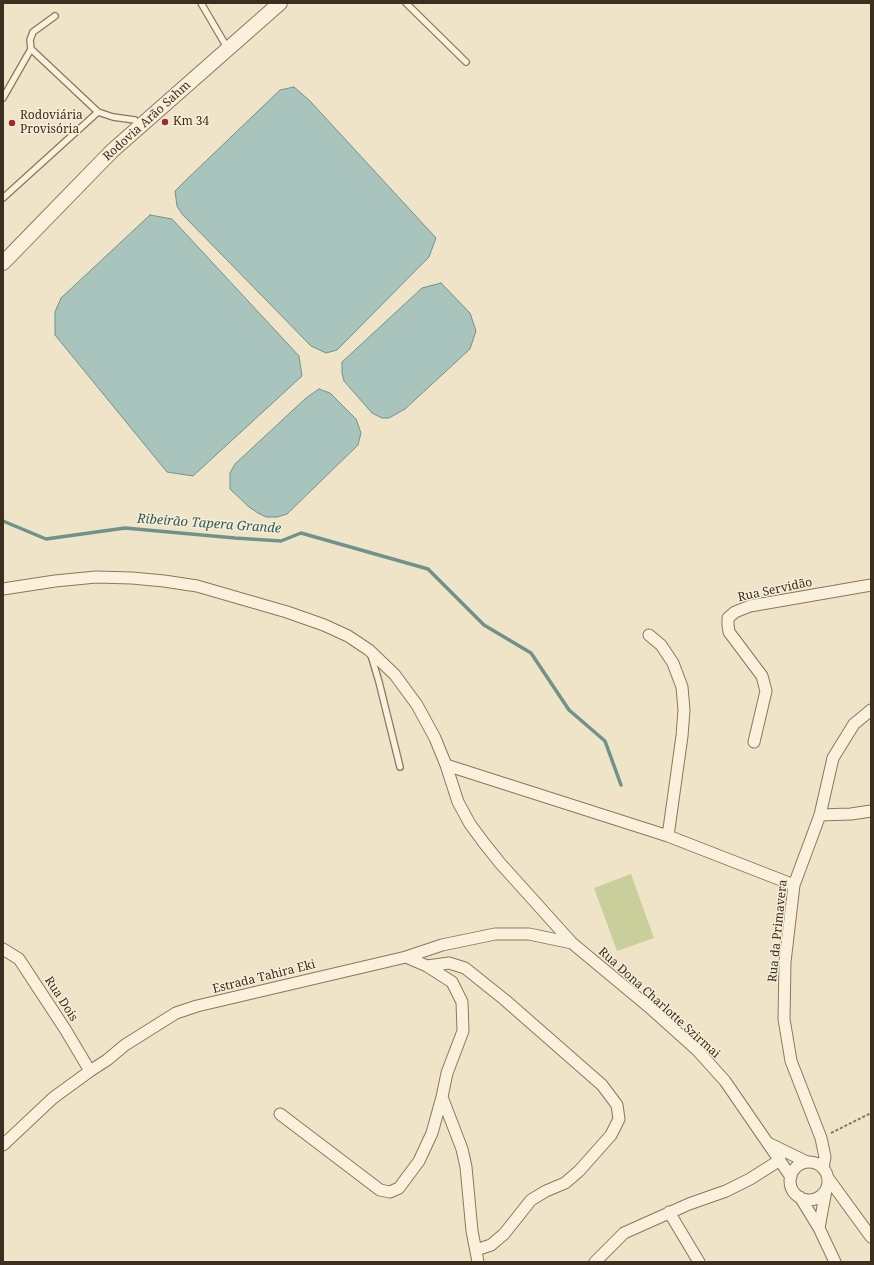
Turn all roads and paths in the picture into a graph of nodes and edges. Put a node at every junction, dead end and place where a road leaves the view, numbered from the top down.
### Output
1 (201, 3) edge
2 (280, 3) edge
3 (406, 3) edge
4 (55, 16) dead end
5 (31, 49) junction
6 (228, 49) junction
7 (466, 62) dead end
8 (3, 98) edge
9 (98, 112) junction
10 (135, 120) dead end
11 (3, 198) edge
12 (3, 263) edge
13 (871, 585) edge
14 (3, 589) edge
15 (649, 635) dead end
16 (369, 650) junction
17 (871, 710) edge
18 (754, 742) dead end
19 (446, 765) junction
20 (400, 767) dead end
21 (871, 811) edge
22 (820, 815) junction
23 (668, 836) junction
24 (794, 885) junction
25 (572, 943) junction
26 (3, 949) edge
27 (406, 957) junction
28 (427, 966) junction
29 (90, 1071) junction
30 (442, 1097) junction
31 (871, 1113) edge
32 (280, 1114) dead end
33 (821, 1138) junction
34 (768, 1143) junction
35 (3, 1145) edge
36 (780, 1160) junction
37 (807, 1162) junction
38 (823, 1168) junction
39 (791, 1177) junction
40 (828, 1178) junction
41 (826, 1190) junction
42 (800, 1197) junction
43 (670, 1212) junction
44 (819, 1228) junction
45 (871, 1236) edge
46 (476, 1250) junction
47 (478, 1262) edge
48 (595, 1262) edge
49 (699, 1262) edge
50 (835, 1262) edge

1 - 6 lane
2 - 6 street, Rodovia Arão Sahm
3 - 7 lane
4 - 5 lane
5 - 8 lane
5 - 9 lane
6 - 12 street, Rodovia Arão Sahm
9 - 10 lane
9 - 11 lane
13 - 18 street, Rua Servidão
14 - 16 street, Rua Dona Charlotte Szirmai
15 - 23 street
16 - 19 street, Rua Dona Charlotte Szirmai
16 - 20 lane
17 - 22 street, Rua da Primavera
19 - 23 street
19 - 25 street, Rua Dona Charlotte Szirmai
21 - 22 street
22 - 24 street, Rua da Primavera
23 - 24 street
24 - 33 street, Rua da Primavera
25 - 27 street, Estrada Tahira Eki
25 - 34 street, Rua Dona Charlotte Szirmai
26 - 29 street, Rua Dois
27 - 28 street
27 - 29 street, Estrada Tahira Eki
28 - 30 street
28 - 46 street
29 - 35 street, Estrada Tahira Eki
30 - 32 street
30 - 46 street
31 - 33 path
33 - 38 street, Rua da Primavera
34 - 36 street, Rua Dona Charlotte Szirmai
34 - 37 street, Rua Dona Charlotte Szirmai
36 - 39 street, Rua Dona Charlotte Szirmai
36 - 43 street
37 - 38 street, Rua Dona Charlotte Szirmai
37 - 39 street
38 - 40 street
39 - 42 street, Rua Dona Charlotte Szirmai
40 - 41 street
40 - 45 street
41 - 42 street
41 - 44 street
42 - 44 street, Rua Dona Charlotte Szirmai
43 - 48 street
43 - 49 street
44 - 50 street, Rua Dona Charlotte Szirmai
46 - 47 street

